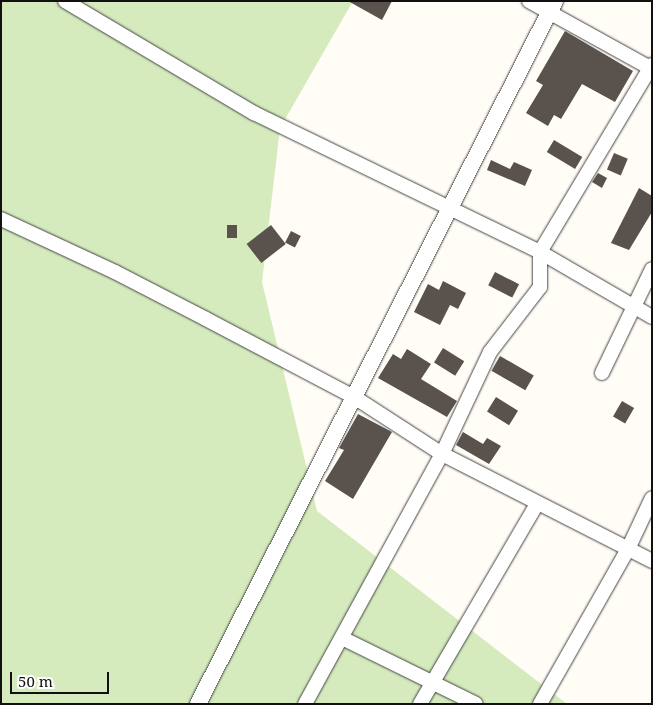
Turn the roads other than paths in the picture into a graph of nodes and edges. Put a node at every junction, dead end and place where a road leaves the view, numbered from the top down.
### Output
1 (65, 1) edge
2 (529, 1) edge
3 (552, 7) edge
4 (651, 68) edge
5 (449, 210) junction
6 (1, 219) edge
7 (540, 252) junction
8 (652, 269) edge
9 (634, 307) junction
10 (652, 317) edge
11 (602, 373) dead end
12 (354, 397) junction
13 (442, 454) junction
14 (652, 498) edge
15 (537, 504) junction
16 (628, 549) junction
17 (652, 561) edge
18 (342, 638) junction
19 (432, 682) junction
20 (198, 704) edge
21 (305, 704) edge
22 (420, 704) edge
23 (476, 704) edge
24 (540, 704) edge

1 - 5 street
2 - 3 street
3 - 4 street
3 - 5 street
4 - 7 street
5 - 7 street
5 - 12 street
6 - 12 street
7 - 9 street
7 - 13 street
8 - 9 street
9 - 10 street
9 - 11 street
12 - 13 street
12 - 20 street
13 - 15 street
13 - 18 street
14 - 16 street
15 - 16 street
15 - 19 street
16 - 17 street
16 - 24 street
18 - 19 street
18 - 21 street
19 - 22 street
19 - 23 street

